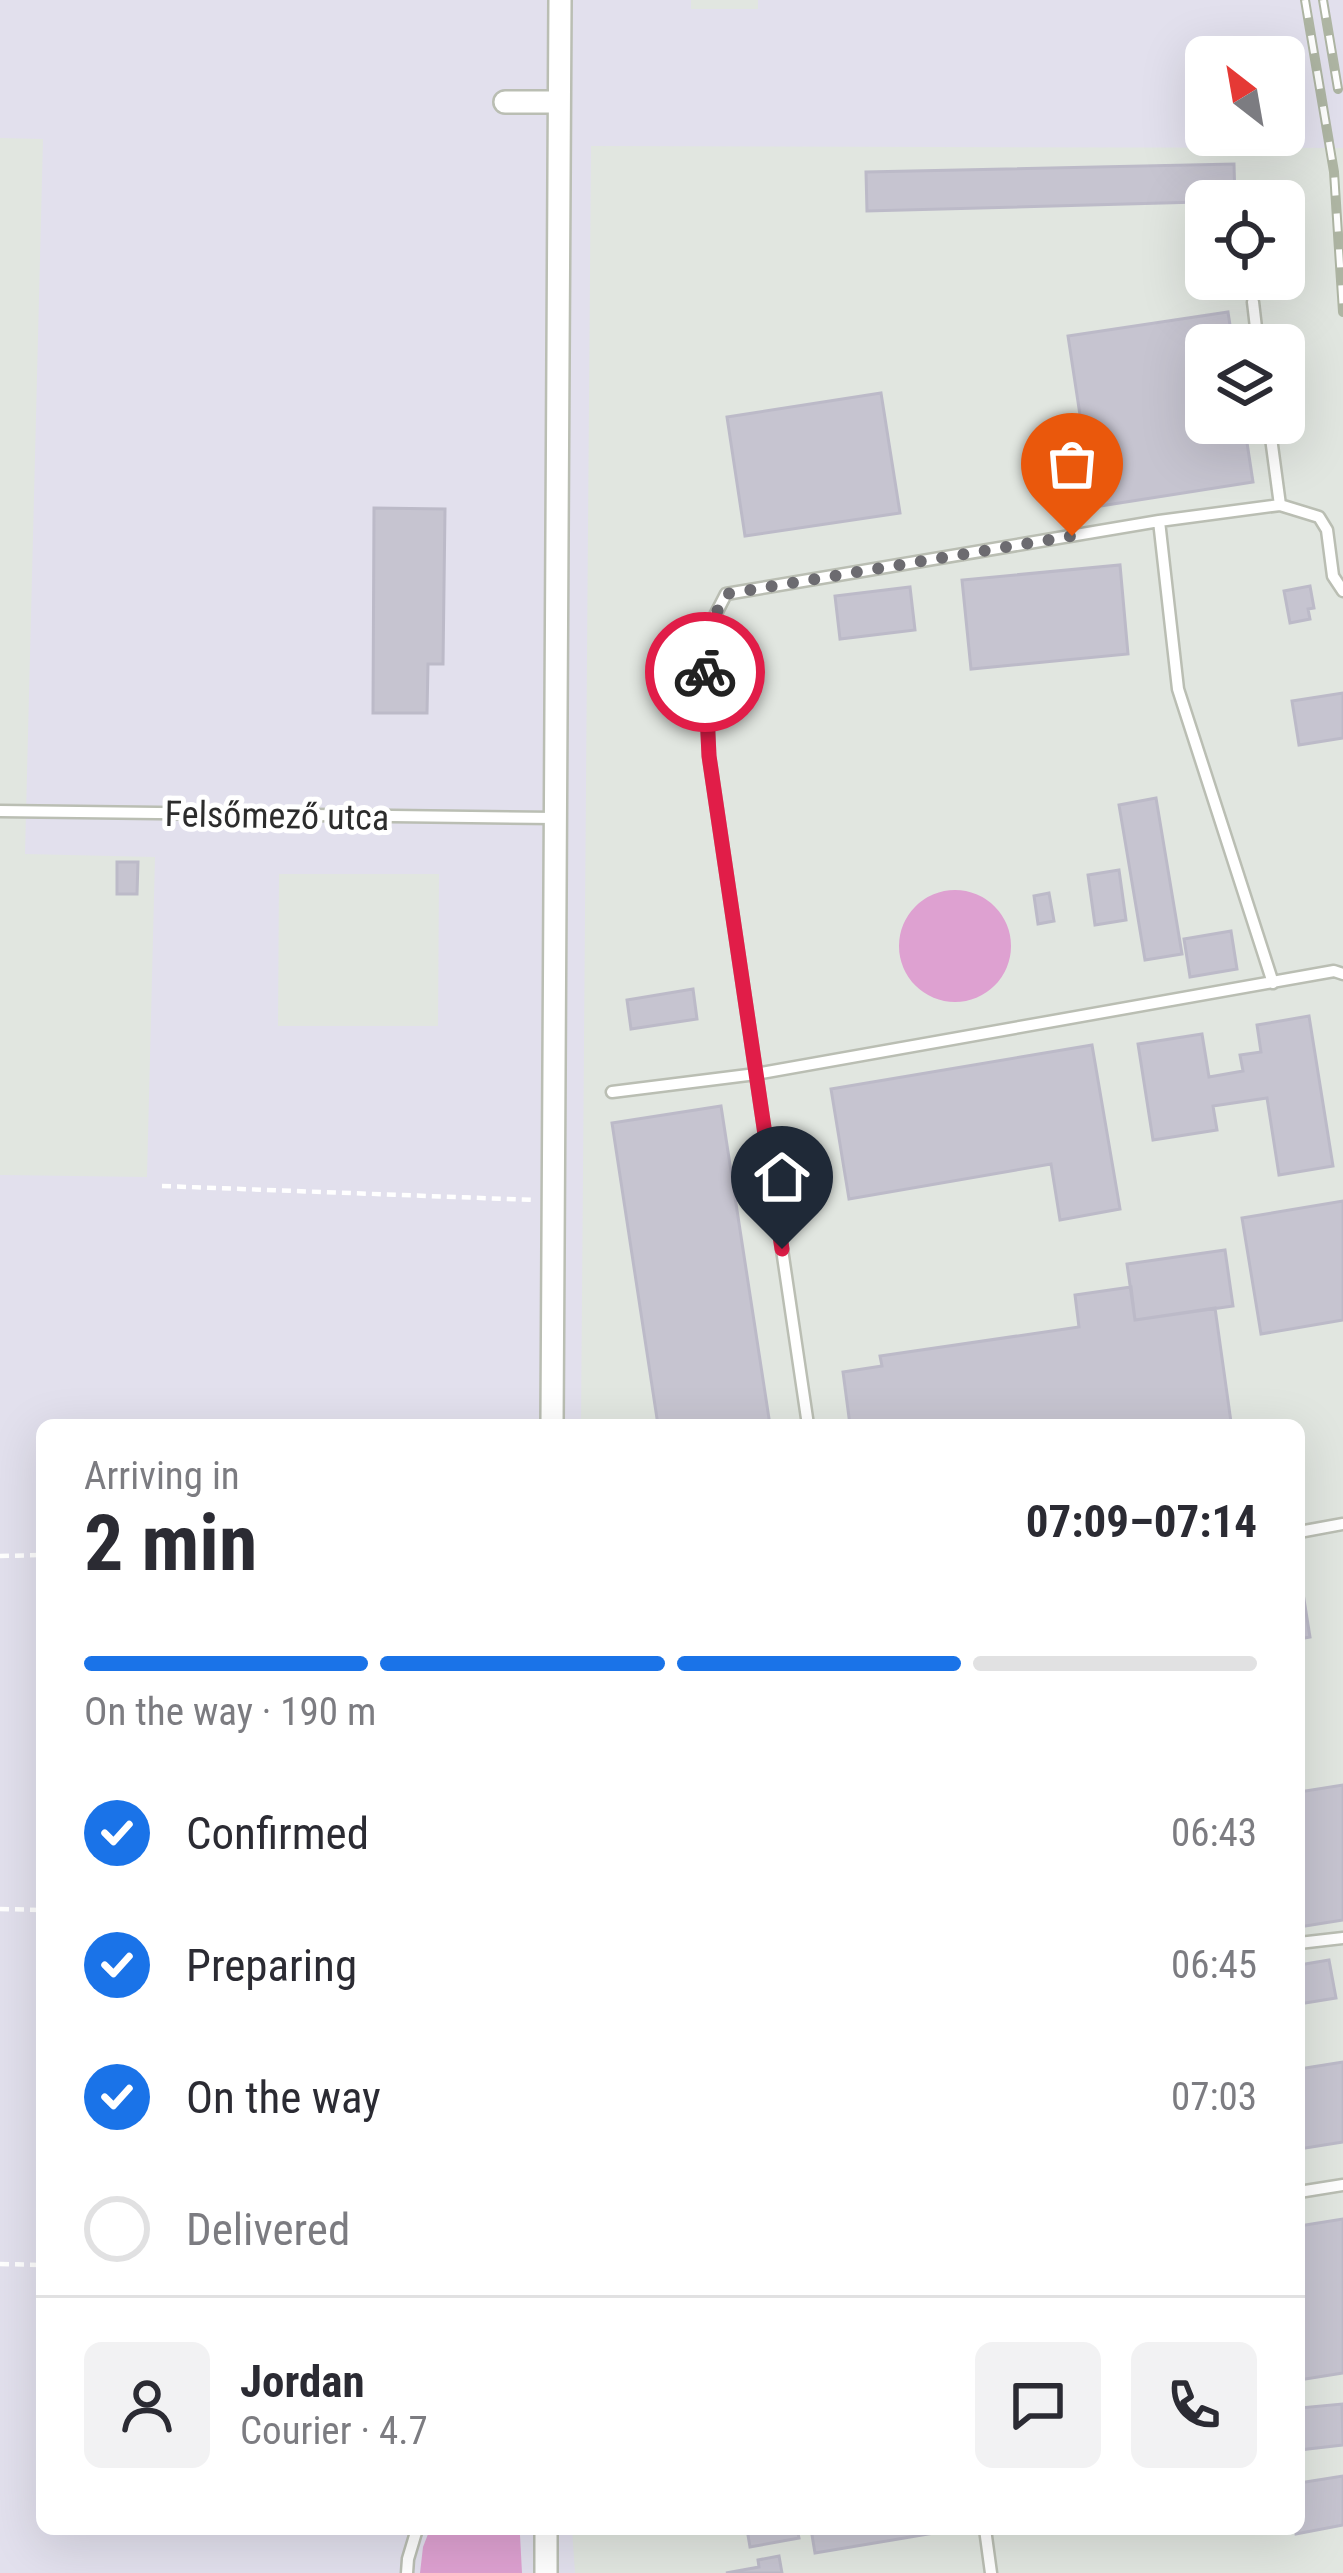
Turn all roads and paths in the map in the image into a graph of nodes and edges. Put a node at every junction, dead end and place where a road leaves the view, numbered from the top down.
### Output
1 (560, 0) edge
2 (506, 102) dead end
3 (560, 102) junction
4 (1253, 302) dead end
5 (1256, 324) edge
6 (1272, 444) edge
7 (1280, 505) junction
8 (1159, 520) junction
9 (1343, 591) edge
10 (0, 812) edge
11 (555, 818) junction
12 (1343, 974) edge
13 (1273, 982) junction
14 (756, 1073) junction
15 (612, 1092) dead end
16 (162, 1186) dead end
17 (553, 1200) junction
18 (552, 1419) edge
19 (807, 1419) edge
20 (1343, 1524) edge
21 (1305, 1531) edge
22 (36, 1555) edge
23 (0, 1556) edge
24 (0, 1909) edge
25 (36, 1910) edge
26 (1343, 1938) edge
27 (1305, 1942) edge
28 (1343, 2185) edge
29 (1305, 2191) edge
30 (0, 2264) edge
31 (36, 2265) edge
32 (415, 2535) edge
33 (546, 2535) edge
34 (986, 2535) edge
35 (407, 2573) edge
36 (545, 2573) edge
37 (991, 2573) edge

1 - 3 street
2 - 3 street
3 - 11 street
4 - 5 lane
6 - 7 lane
7 - 8 lane
7 - 9 lane
8 - 13 lane
8 - 14 lane
10 - 11 lane, Felsőmező utca
11 - 17 street
12 - 13 lane
13 - 14 lane
14 - 15 lane
14 - 19 lane
16 - 17 path
17 - 18 street
20 - 21 lane
22 - 23 path
24 - 25 path
26 - 27 lane
28 - 29 lane
30 - 31 path
32 - 35 lane
33 - 36 street
34 - 37 lane

